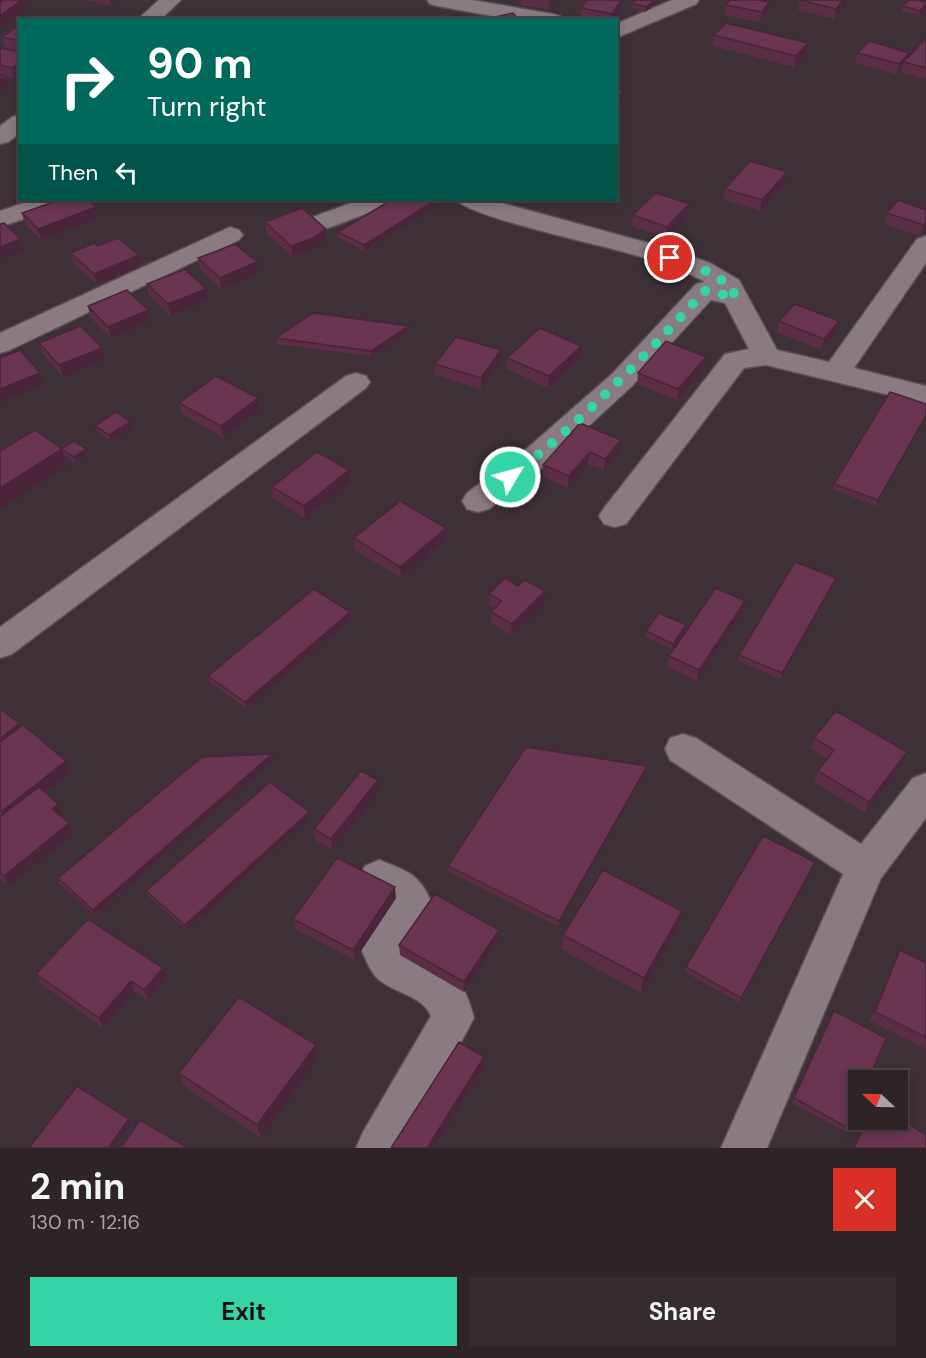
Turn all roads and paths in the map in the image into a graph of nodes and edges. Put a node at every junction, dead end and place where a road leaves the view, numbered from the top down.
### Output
1 (171, 0) edge
2 (688, 0) edge
3 (434, 3) edge
4 (149, 18) edge
5 (539, 18) edge
6 (618, 33) edge
7 (18, 124) edge
8 (0, 137) edge
9 (52, 201) edge
10 (377, 201) edge
11 (472, 201) edge
12 (0, 219) edge
13 (322, 222) edge
14 (230, 235) dead end
15 (926, 244) edge
16 (736, 297) junction
17 (0, 344) edge
18 (766, 356) junction
19 (836, 373) junction
20 (356, 382) dead end
21 (926, 395) edge
22 (478, 501) dead end
23 (615, 516) dead end
24 (0, 645) edge
25 (683, 749) dead end
26 (926, 789) edge
27 (866, 868) junction
28 (379, 878) edge
29 (379, 1148) edge
30 (744, 1148) edge

1 - 4 street
2 - 6 street
3 - 5 street
7 - 8 street
9 - 12 street
10 - 13 street
11 - 16 street
14 - 17 street
15 - 19 street
16 - 18 street
16 - 22 street
18 - 19 street
18 - 23 street
19 - 21 street
20 - 24 street
25 - 27 street
26 - 27 street
27 - 30 street
28 - 29 street

